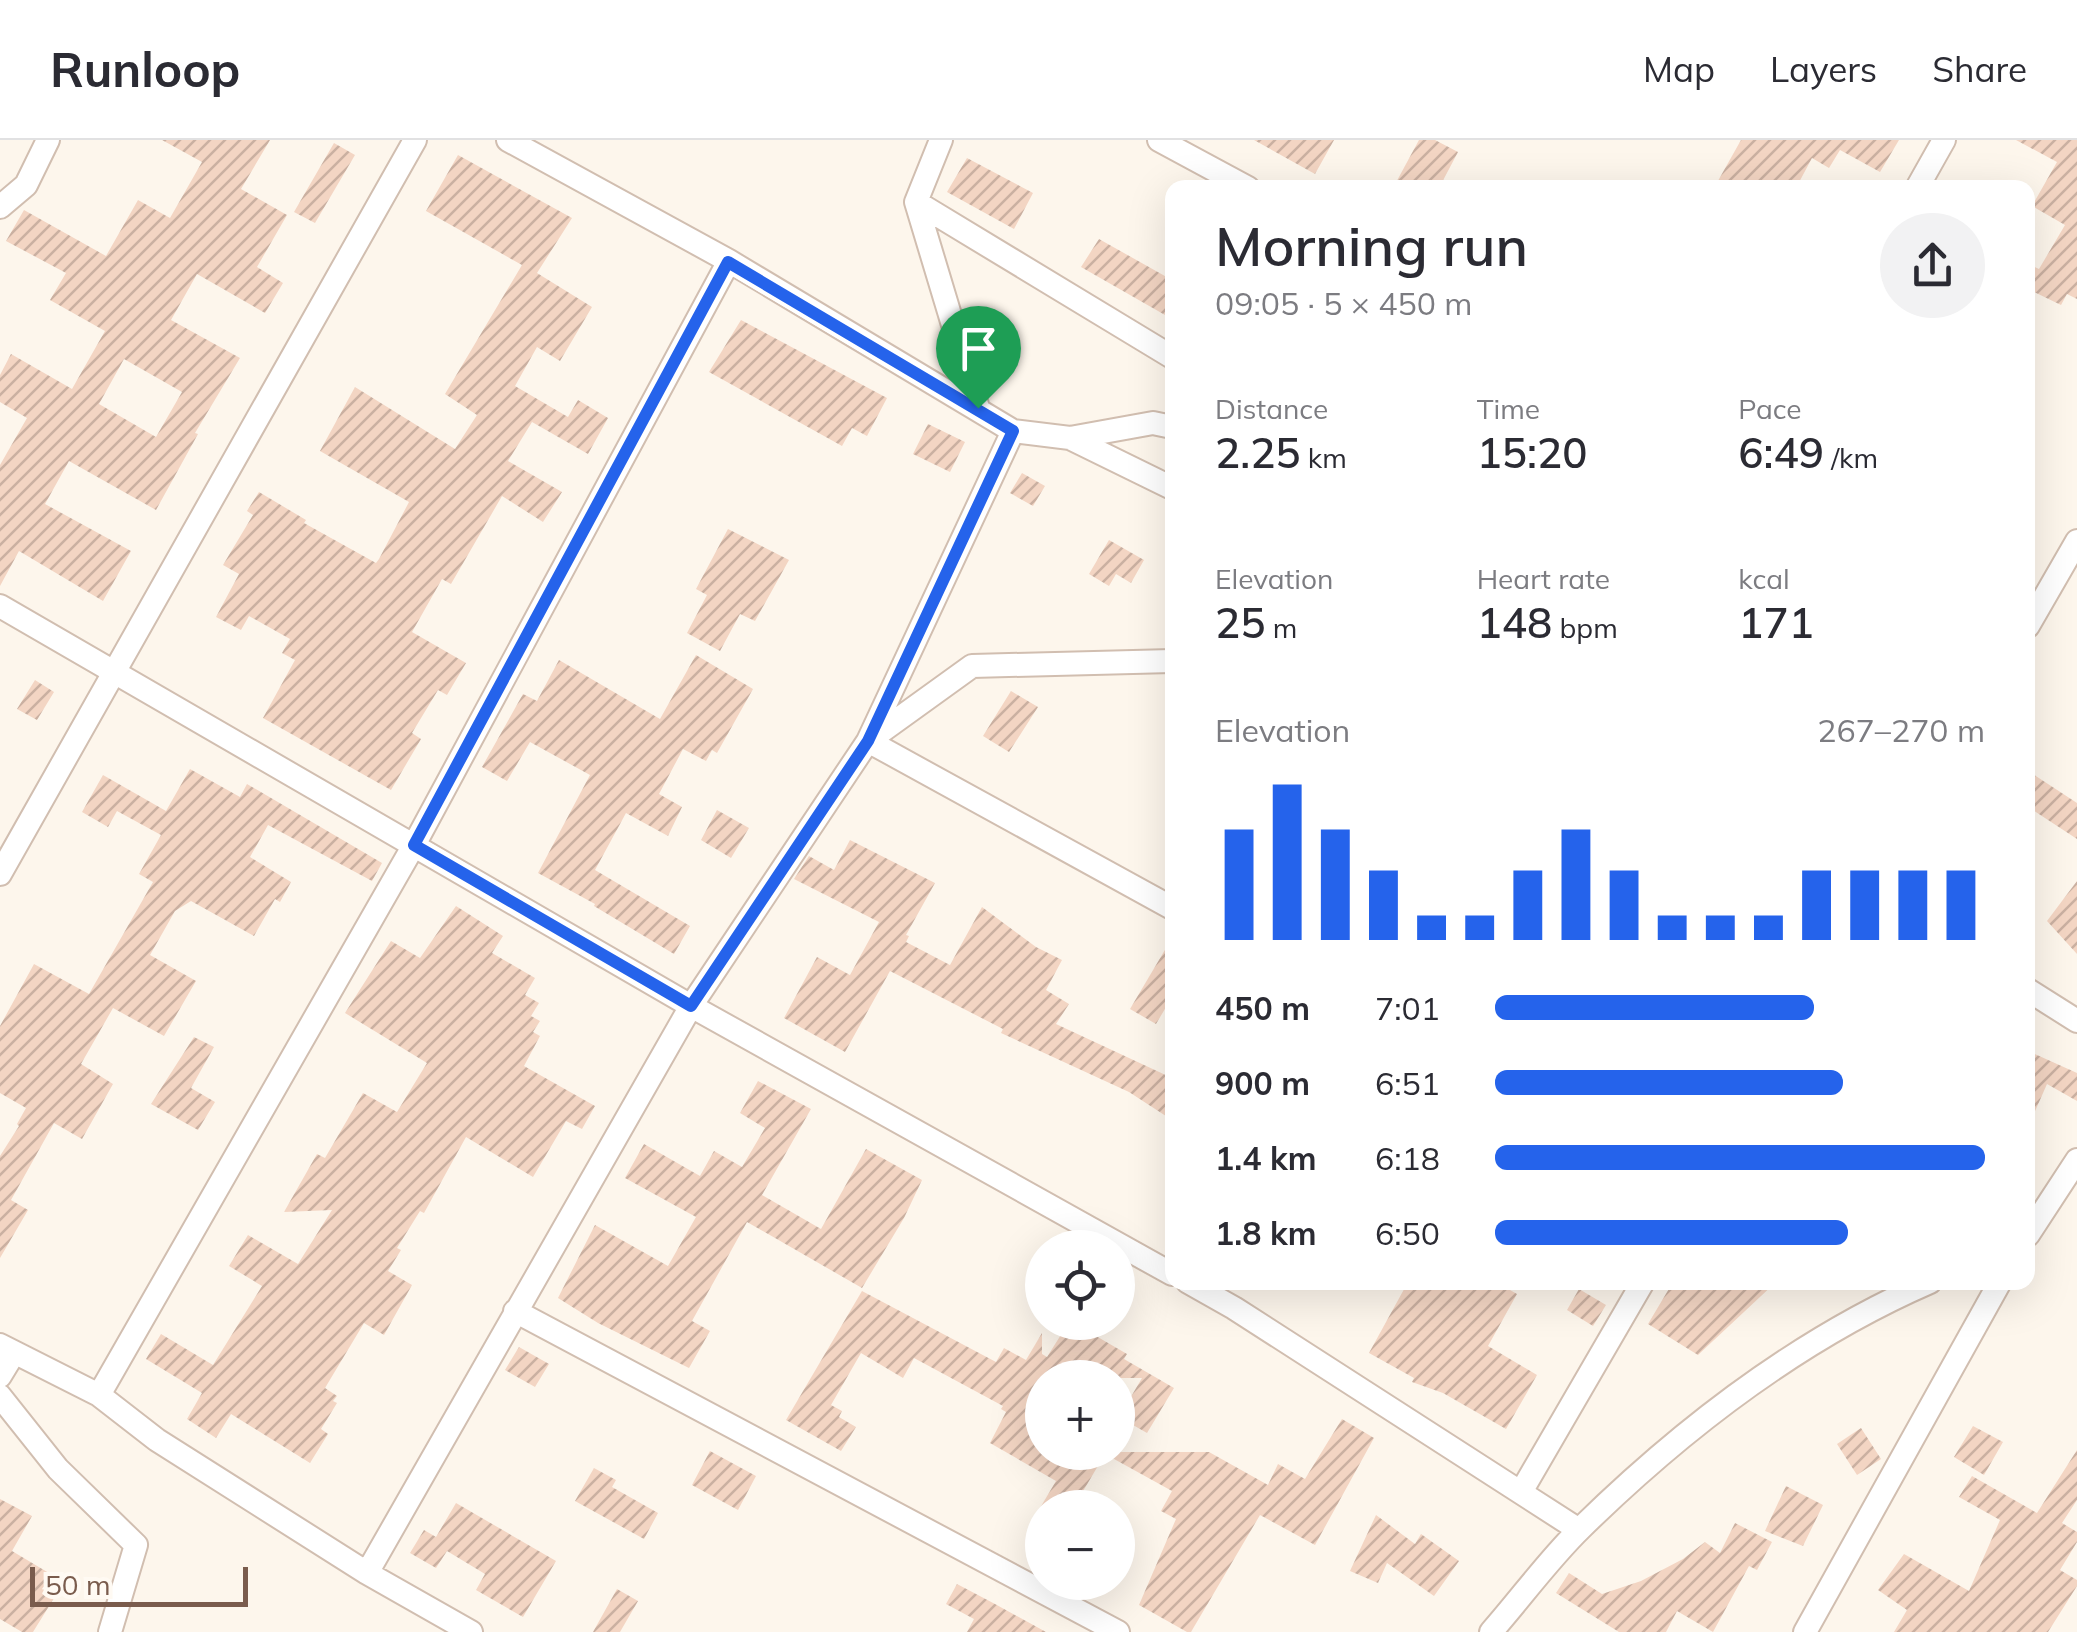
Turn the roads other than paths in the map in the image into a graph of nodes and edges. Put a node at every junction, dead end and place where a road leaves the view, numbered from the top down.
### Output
1 (48, 140) edge
2 (416, 140) edge
3 (508, 140) edge
4 (941, 140) edge
5 (1159, 140) edge
6 (1944, 140) edge
7 (1233, 180) edge
8 (1922, 180) edge
9 (916, 202) junction
10 (0, 207) edge
11 (728, 262) junction
12 (1165, 353) edge
13 (978, 408) junction
14 (1165, 425) edge
15 (1013, 431) junction
16 (1070, 438) junction
17 (1165, 485) edge
18 (2077, 541) edge
19 (0, 606) edge
20 (2035, 614) edge
21 (1165, 661) edge
22 (116, 672) junction
23 (868, 741) junction
24 (414, 845) junction
25 (0, 874) edge
26 (1165, 904) edge
27 (2035, 994) edge
28 (691, 1006) junction
29 (2077, 1020) edge
30 (2077, 1160) edge
31 (2035, 1224) edge
32 (1165, 1270) edge
33 (1202, 1290) edge
34 (1638, 1290) edge
35 (1912, 1290) edge
36 (1996, 1290) edge
37 (515, 1311) junction
38 (7, 1349) edge
39 (0, 1376) edge
40 (0, 1396) edge
41 (99, 1396) junction
42 (1521, 1492) junction
43 (1579, 1530) junction
44 (366, 1574) junction
45 (110, 1632) edge
46 (471, 1632) edge
47 (1118, 1632) edge
48 (1491, 1632) edge
49 (1805, 1632) edge

1 - 10 street
2 - 22 street
3 - 11 street
4 - 9 street
5 - 7 street
6 - 8 street
9 - 12 street
9 - 13 street
11 - 13 street
11 - 24 street
13 - 15 street
14 - 16 street
15 - 16 street
15 - 23 street
16 - 17 street
18 - 20 street
19 - 22 street
21 - 23 street
22 - 24 street
22 - 25 street
23 - 26 street
23 - 28 street
24 - 28 street
24 - 41 street
27 - 29 street
28 - 32 street
28 - 37 street
30 - 31 street
33 - 42 street
34 - 42 street
35 - 43 street
36 - 49 street
37 - 44 street
37 - 47 street
38 - 39 street
38 - 41 street
40 - 45 street
41 - 44 street
42 - 43 street
43 - 48 street
44 - 46 street

